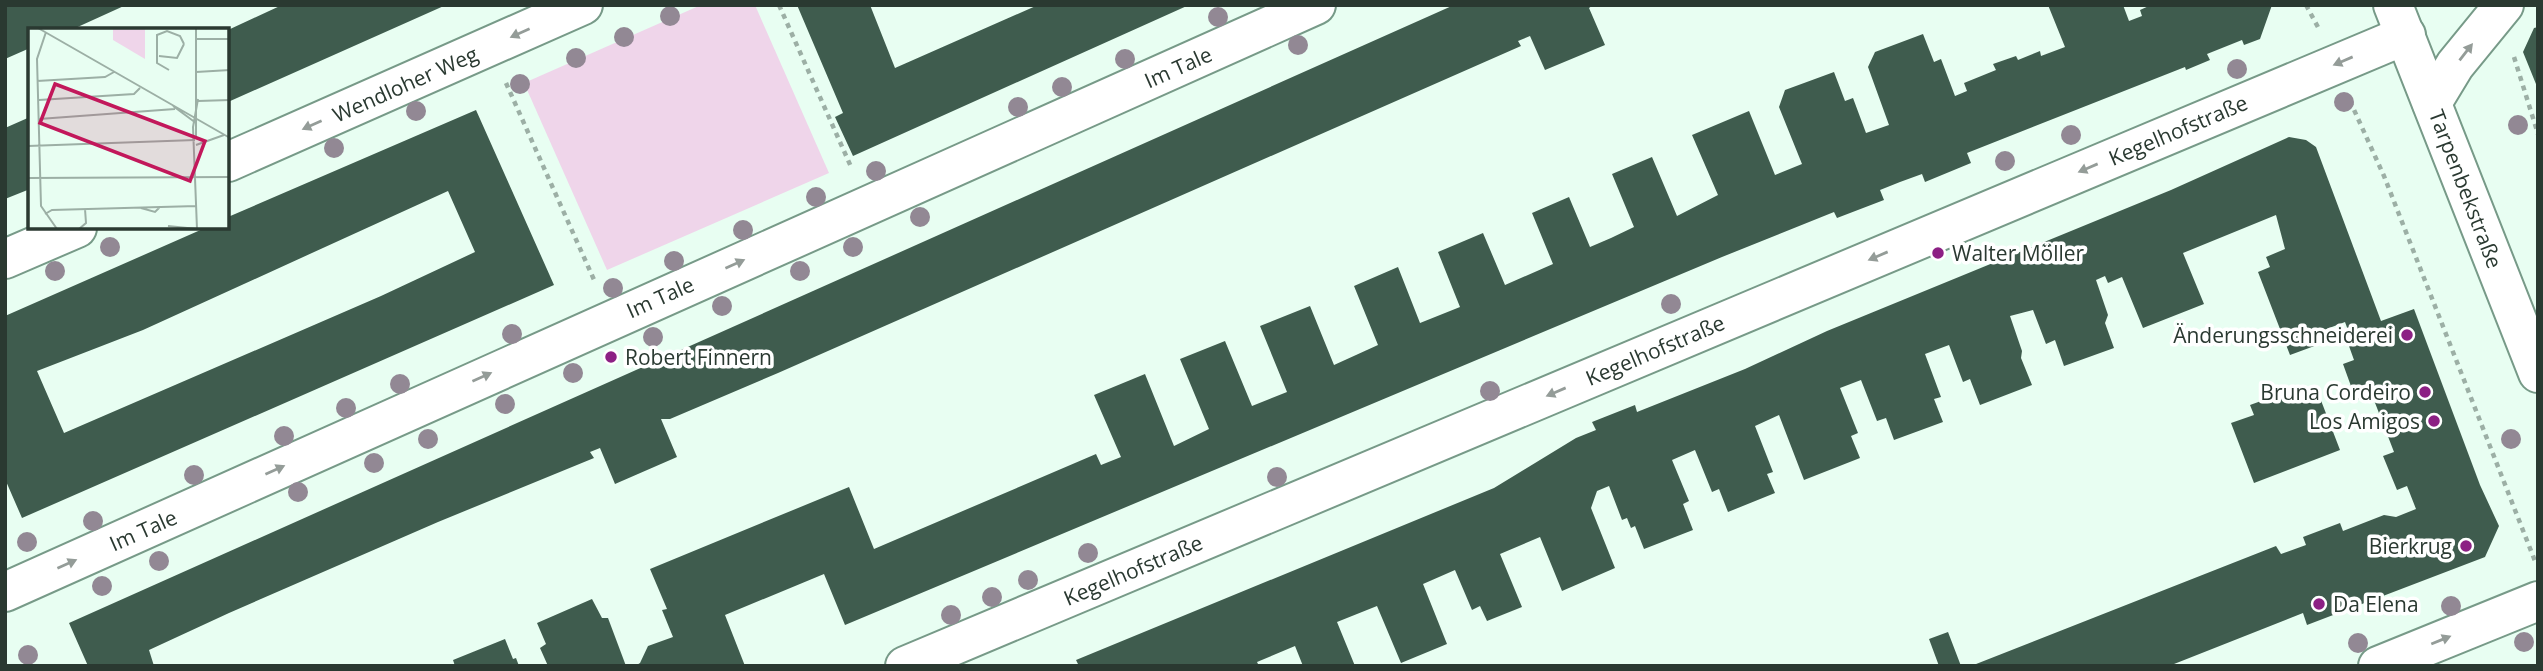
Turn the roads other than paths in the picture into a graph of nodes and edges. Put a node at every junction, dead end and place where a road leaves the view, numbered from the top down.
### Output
1 (583, 5) edge
2 (1316, 5) edge
3 (2504, 5) edge
4 (2399, 20) edge
5 (2432, 103) junction
6 (229, 162) edge
7 (75, 229) edge
8 (5, 259) edge
9 (2538, 373) edge
10 (2537, 583) edge
11 (5, 592) edge
12 (905, 666) edge
13 (2378, 666) edge

1 -> 6 street, Wendloher Weg
11 -> 2 street, Im Tale
5 -> 3 street
4 - 5 street, Tarpenbekstraße
4 -> 12 street, Kegelhofstraße
5 - 9 street, Tarpenbekstraße
7 - 8 street
13 -> 10 street

